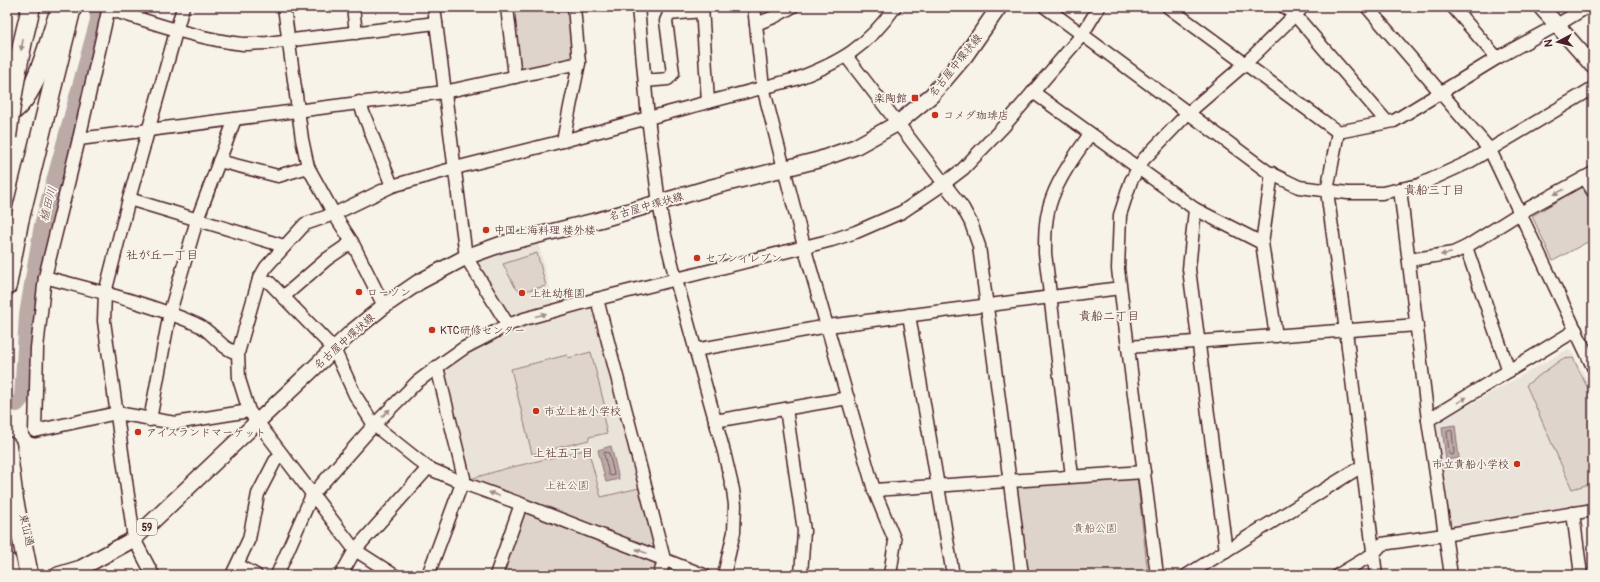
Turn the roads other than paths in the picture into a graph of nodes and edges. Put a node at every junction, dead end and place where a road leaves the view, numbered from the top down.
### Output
1 (31, 7) edge
2 (61, 7) edge
3 (72, 7) edge
4 (183, 7) edge
5 (284, 7) edge
6 (353, 7) edge
7 (434, 7) edge
8 (507, 7) edge
9 (574, 7) edge
10 (638, 7) edge
11 (754, 7) edge
12 (792, 7) edge
13 (895, 7) edge
14 (999, 7) edge
15 (1045, 7) edge
16 (1099, 7) edge
17 (1168, 7) edge
18 (1284, 7) edge
19 (1367, 7) edge
20 (1453, 7) edge
21 (1541, 7) edge
22 (108, 8) edge
23 (1585, 8) edge
24 (702, 9) edge
25 (1299, 11) edge
26 (436, 23) junction
27 (756, 24) junction
28 (1557, 25) junction
29 (177, 30) junction
30 (356, 33) junction
31 (1082, 35) junction
32 (288, 41) junction
33 (846, 56) junction
34 (1497, 58) junction
35 (579, 63) junction
36 (1246, 63) junction
37 (1593, 66) edge
38 (55, 75) junction
39 (515, 77) junction
40 (644, 81) junction
41 (763, 87) junction
42 (1593, 88) edge
43 (444, 92) junction
44 (1033, 92) junction
45 (1440, 92) junction
46 (359, 102) junction
47 (708, 102) junction
48 (298, 110) junction
49 (1188, 113) junction
50 (7, 115) edge
51 (235, 118) junction
52 (648, 118) junction
53 (1387, 122) junction
54 (898, 123) junction
55 (149, 130) junction
56 (1338, 132) junction
57 (1090, 134) junction
58 (7, 137) edge
59 (79, 139) junction
60 (563, 141) junction
61 (1490, 150) junction
62 (219, 162) junction
63 (308, 167) junction
64 (455, 168) junction
65 (1138, 168) junction
66 (784, 169) junction
67 (1272, 173) junction
68 (1589, 176) edge
69 (943, 184) junction
70 (392, 186) junction
71 (1400, 190) junction
72 (1327, 191) junction
73 (1593, 191) edge
74 (129, 199) junction
75 (659, 203) junction
76 (1195, 209) junction
77 (1520, 213) junction
78 (334, 214) junction
79 (197, 220) junction
80 (7, 223) edge
81 (352, 242) junction
82 (1262, 243) junction
83 (284, 246) junction
84 (804, 246) junction
85 (1466, 247) junction
86 (466, 257) junction
87 (1409, 260) junction
88 (45, 277) junction
89 (259, 278) junction
90 (676, 280) junction
91 (7, 286) edge
92 (1120, 288) junction
93 (105, 293) junction
94 (283, 297) junction
95 (1050, 298) junction
96 (597, 299) junction
97 (986, 305) junction
98 (384, 306) junction
99 (170, 312) junction
100 (909, 315) junction
101 (508, 325) junction
102 (1417, 325) junction
103 (828, 326) junction
104 (1576, 330) junction
105 (1346, 331) junction
106 (1276, 336) junction
107 (1199, 341) junction
108 (1128, 347) junction
109 (334, 349) junction
110 (695, 350) junction
111 (238, 353) junction
112 (1592, 364) edge
113 (437, 367) junction
114 (1509, 371) junction
115 (848, 398) junction
116 (786, 409) junction
117 (249, 411) junction
118 (117, 413) junction
119 (150, 420) junction
120 (1428, 420) junction
121 (715, 421) junction
122 (257, 423) junction
123 (374, 426) junction
124 (7, 438) edge
125 (7, 446) edge
126 (282, 454) junction
127 (1362, 466) junction
128 (428, 468) junction
129 (1144, 472) junction
130 (1072, 476) junction
131 (1010, 480) junction
132 (463, 483) junction
133 (939, 485) junction
134 (874, 490) junction
135 (312, 495) junction
136 (7, 503) edge
137 (521, 504) junction
138 (1593, 510) edge
139 (1573, 513) junction
140 (1444, 535) junction
141 (134, 539) junction
142 (355, 550) junction
143 (1226, 551) junction
144 (1373, 554) junction
145 (664, 559) junction
146 (7, 562) edge
147 (235, 570) edge
148 (10, 575) edge
149 (24, 575) edge
150 (29, 575) edge
151 (37, 575) edge
152 (58, 575) edge
153 (153, 575) edge
154 (256, 575) edge
155 (277, 575) edge
156 (341, 575) edge
157 (394, 575) edge
158 (428, 575) edge
159 (496, 575) edge
160 (660, 575) edge
161 (704, 575) edge
162 (724, 575) edge
163 (800, 575) edge
164 (890, 575) edge
165 (953, 575) edge
166 (1022, 575) edge
167 (1157, 575) edge
168 (1187, 575) edge
169 (1338, 575) edge
170 (1376, 575) edge
171 (1451, 575) edge
172 (1581, 575) edge

1 -> 58 highway, bridge
2 - 50 highway
3 - 38 highway
4 - 29 street
5 - 32 street
6 - 30 street
7 - 26 street
8 - 39 street
9 - 35 street
10 - 40 street
11 - 27 street
12 - 27 street
13 - 33 street
14 - 54 main road, 名古屋中環状線 / 59
15 - 31 street
16 - 31 street
17 - 36 street
18 - 25 street
19 - 45 street
20 - 34 street
21 - 28 main road
22 - 29 street
22 - 59 street
23 - 28 street
24 - 40 street
24 - 47 street
25 - 36 street
25 - 53 street
26 - 30 street
26 - 43 street
27 - 41 street
28 - 34 street
28 - 37 main road
29 - 32 street
29 - 55 street
30 - 32 street
31 - 44 street
31 - 49 street
32 - 48 street
33 - 41 street
33 - 54 street
34 - 45 street
35 - 39 street
35 - 60 street
36 - 49 street
36 - 56 street
38 - 80 highway
38 - 91 highway
39 - 43 street
40 - 52 street
41 - 47 street
41 - 66 street
42 - 61 street
43 - 46 street
43 - 64 street
44 - 57 street
44 - 69 street
45 - 53 street
45 - 61 street
46 - 48 street
46 - 70 street
47 - 52 street
48 - 51 street
48 - 63 street
49 - 65 street
49 - 67 street
51 - 55 street
51 - 62 street
52 - 60 street
52 - 75 street
53 - 56 street
54 - 66 main road, 名古屋中環状線 / 59
54 - 69 street
55 - 59 street
55 - 74 street
56 - 72 street
57 - 65 street
57 - 95 street
59 - 88 street
60 - 64 street
61 - 71 street
61 - 77 street
62 - 63 street
62 - 79 street
63 - 78 street
64 - 70 street
64 - 86 street
65 - 76 street
65 - 92 street
66 - 75 main road, 名古屋中環状線 / 59
66 - 84 street
67 - 72 street
67 - 82 street
68 - 73 street
68 -> 77 street
69 - 84 street
69 - 97 street
70 - 78 street
71 - 72 street
71 - 87 street
72 - 105 street
74 - 79 street
74 - 93 street
75 - 86 main road, 名古屋中環状線 / 59
75 - 90 street
76 - 82 street
76 - 107 street
77 - 85 street
77 - 104 street
78 - 81 street
78 - 83 street
79 - 83 street
79 - 99 street
81 - 94 street
81 - 98 street
82 - 106 street
83 - 89 street
84 - 90 street
84 - 103 street
85 -> 87 street
85 - 114 street
86 - 98 main road, 名古屋中環状線 / 59
86 - 101 street
87 - 102 street
88 - 93 street
88 - 118 street
89 - 94 street
89 - 111 street
90 - 96 street
90 - 110 street
92 - 95 street
92 - 108 street
93 - 99 street
93 - 118 street
94 - 109 street
95 - 97 street
95 - 130 street
101 -> 96 street
96 - 145 street
97 - 100 street
97 - 131 street
98 - 109 main road, 名古屋中環状線 / 59
99 - 111 street
99 - 119 street
100 - 103 street
100 - 133 street
101 - 113 street
102 - 105 street
102 - 120 street
103 - 110 street
103 - 115 street
104 - 112 street
104 - 114 street
105 - 106 street
105 - 127 street
106 - 107 street
107 - 108 street
107 - 143 street
108 - 129 street
109 - 122 main road, 名古屋中環状線 / 59
109 - 123 street
110 - 121 street
111 - 117 street
123 -> 113 street
113 - 132 street
120 -> 114 street
115 - 116 street
115 - 134 street
116 - 121 street
116 - 163 street
117 - 119 street
117 - 122 street
118 - 119 street
118 - 141 street
120 - 140 street
121 - 162 street
122 - 126 street
122 - 141 main road, 名古屋中環状線 / 59
123 - 128 street
123 - 135 street
124 - 151 main road, 東山通
125 - 150 highway
126 - 135 street
126 - 147 street
127 - 143 street
127 - 144 street
128 - 132 street
128 - 142 street
129 - 130 street
129 - 167 street
130 - 131 street
131 - 133 street
131 - 166 street
137 -> 132 street
132 - 158 street
133 - 134 street
133 - 165 street
134 - 164 street
135 - 142 street
135 - 155 street
136 - 149 highway
145 -> 137 street
137 - 159 street
138 - 139 street
139 - 140 street
139 - 172 street
140 - 144 street
140 - 171 street
141 - 152 main road, 名古屋中環状線 / 59
141 - 153 street
142 - 156 street
142 - 157 street
143 - 168 street
144 - 169 street
144 - 170 street
145 - 160 street
145 - 161 street
146 - 148 highway
147 - 154 street

